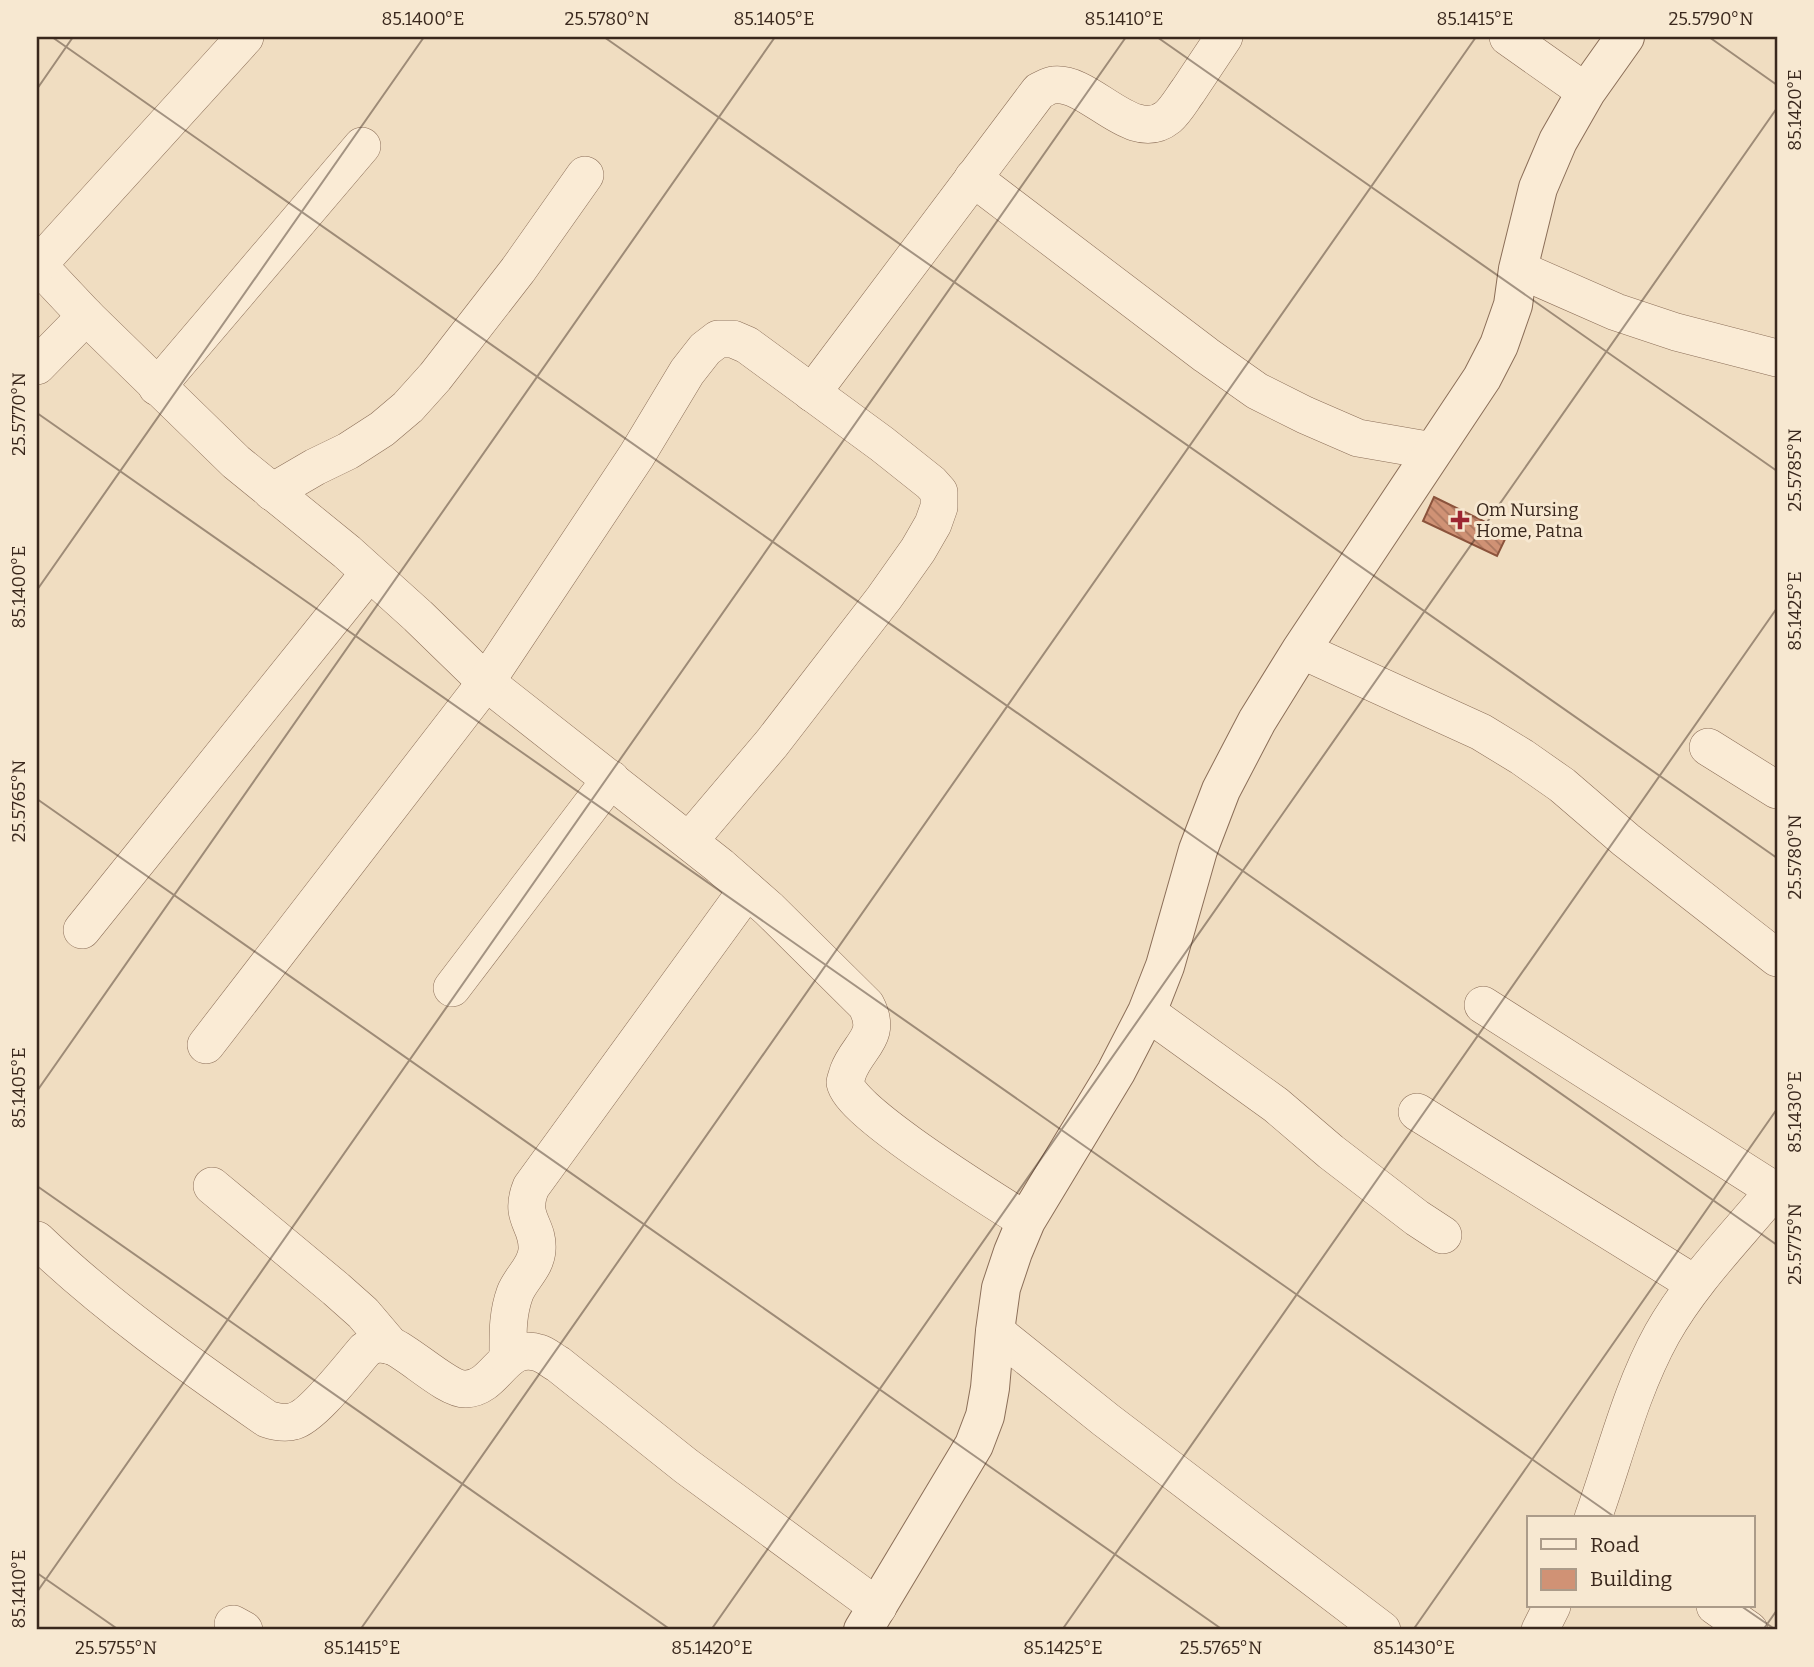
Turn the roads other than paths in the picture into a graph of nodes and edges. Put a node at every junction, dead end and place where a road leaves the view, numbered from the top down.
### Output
1 (245, 37) edge
2 (1224, 37) edge
3 (1508, 37) edge
4 (1625, 37) edge
5 (1586, 92) junction
6 (362, 146) dead end
7 (585, 175) dead end
8 (973, 178) junction
9 (38, 265) edge
10 (1518, 269) junction
11 (86, 316) junction
12 (1777, 358) edge
13 (37, 366) edge
14 (158, 387) junction
15 (812, 393) junction
16 (1433, 450) junction
17 (272, 492) junction
18 (369, 573) junction
19 (1301, 650) junction
20 (486, 682) junction
21 (1708, 747) dead end
22 (611, 779) junction
23 (1777, 790) edge
24 (689, 841) junction
25 (747, 890) junction
26 (82, 930) dead end
27 (1777, 958) edge
28 (452, 988) dead end
29 (1483, 1005) dead end
30 (1147, 1012) junction
31 (206, 1045) dead end
32 (1417, 1112) dead end
33 (212, 1186) dead end
34 (1776, 1190) edge
35 (1026, 1221) junction
36 (1443, 1235) dead end
37 (37, 1240) edge
38 (1695, 1284) junction
39 (995, 1331) junction
40 (391, 1346) junction
41 (508, 1358) junction
42 (1595, 1516) edge
43 (1551, 1608) edge
44 (1718, 1608) edge
45 (870, 1619) edge
46 (1382, 1630) edge
47 (1540, 1630) edge
48 (1749, 1630) edge

1 - 9 street
2 - 8 street
3 - 5 street
4 - 5 street
5 - 10 street
6 - 14 street
7 - 17 street
8 - 15 street
8 - 16 street
9 - 11 street
10 - 12 street
10 - 16 street
11 - 13 street
11 - 14 street
14 - 17 street
15 - 20 street
15 - 24 street
16 - 19 street
17 - 18 street
18 - 20 street
18 - 26 street
19 - 27 street
19 - 30 street
20 - 22 street
20 - 31 street
21 - 23 street
22 - 24 street
22 - 28 street
24 - 25 street
25 - 35 street
25 - 41 street
29 - 34 street
30 - 35 street
30 - 36 street
32 - 38 street
33 - 40 street
34 - 38 street
35 - 39 street
37 - 40 street
38 - 42 street
39 - 45 street
39 - 46 street
40 - 41 street
41 - 45 street
43 - 47 street
44 - 48 street

